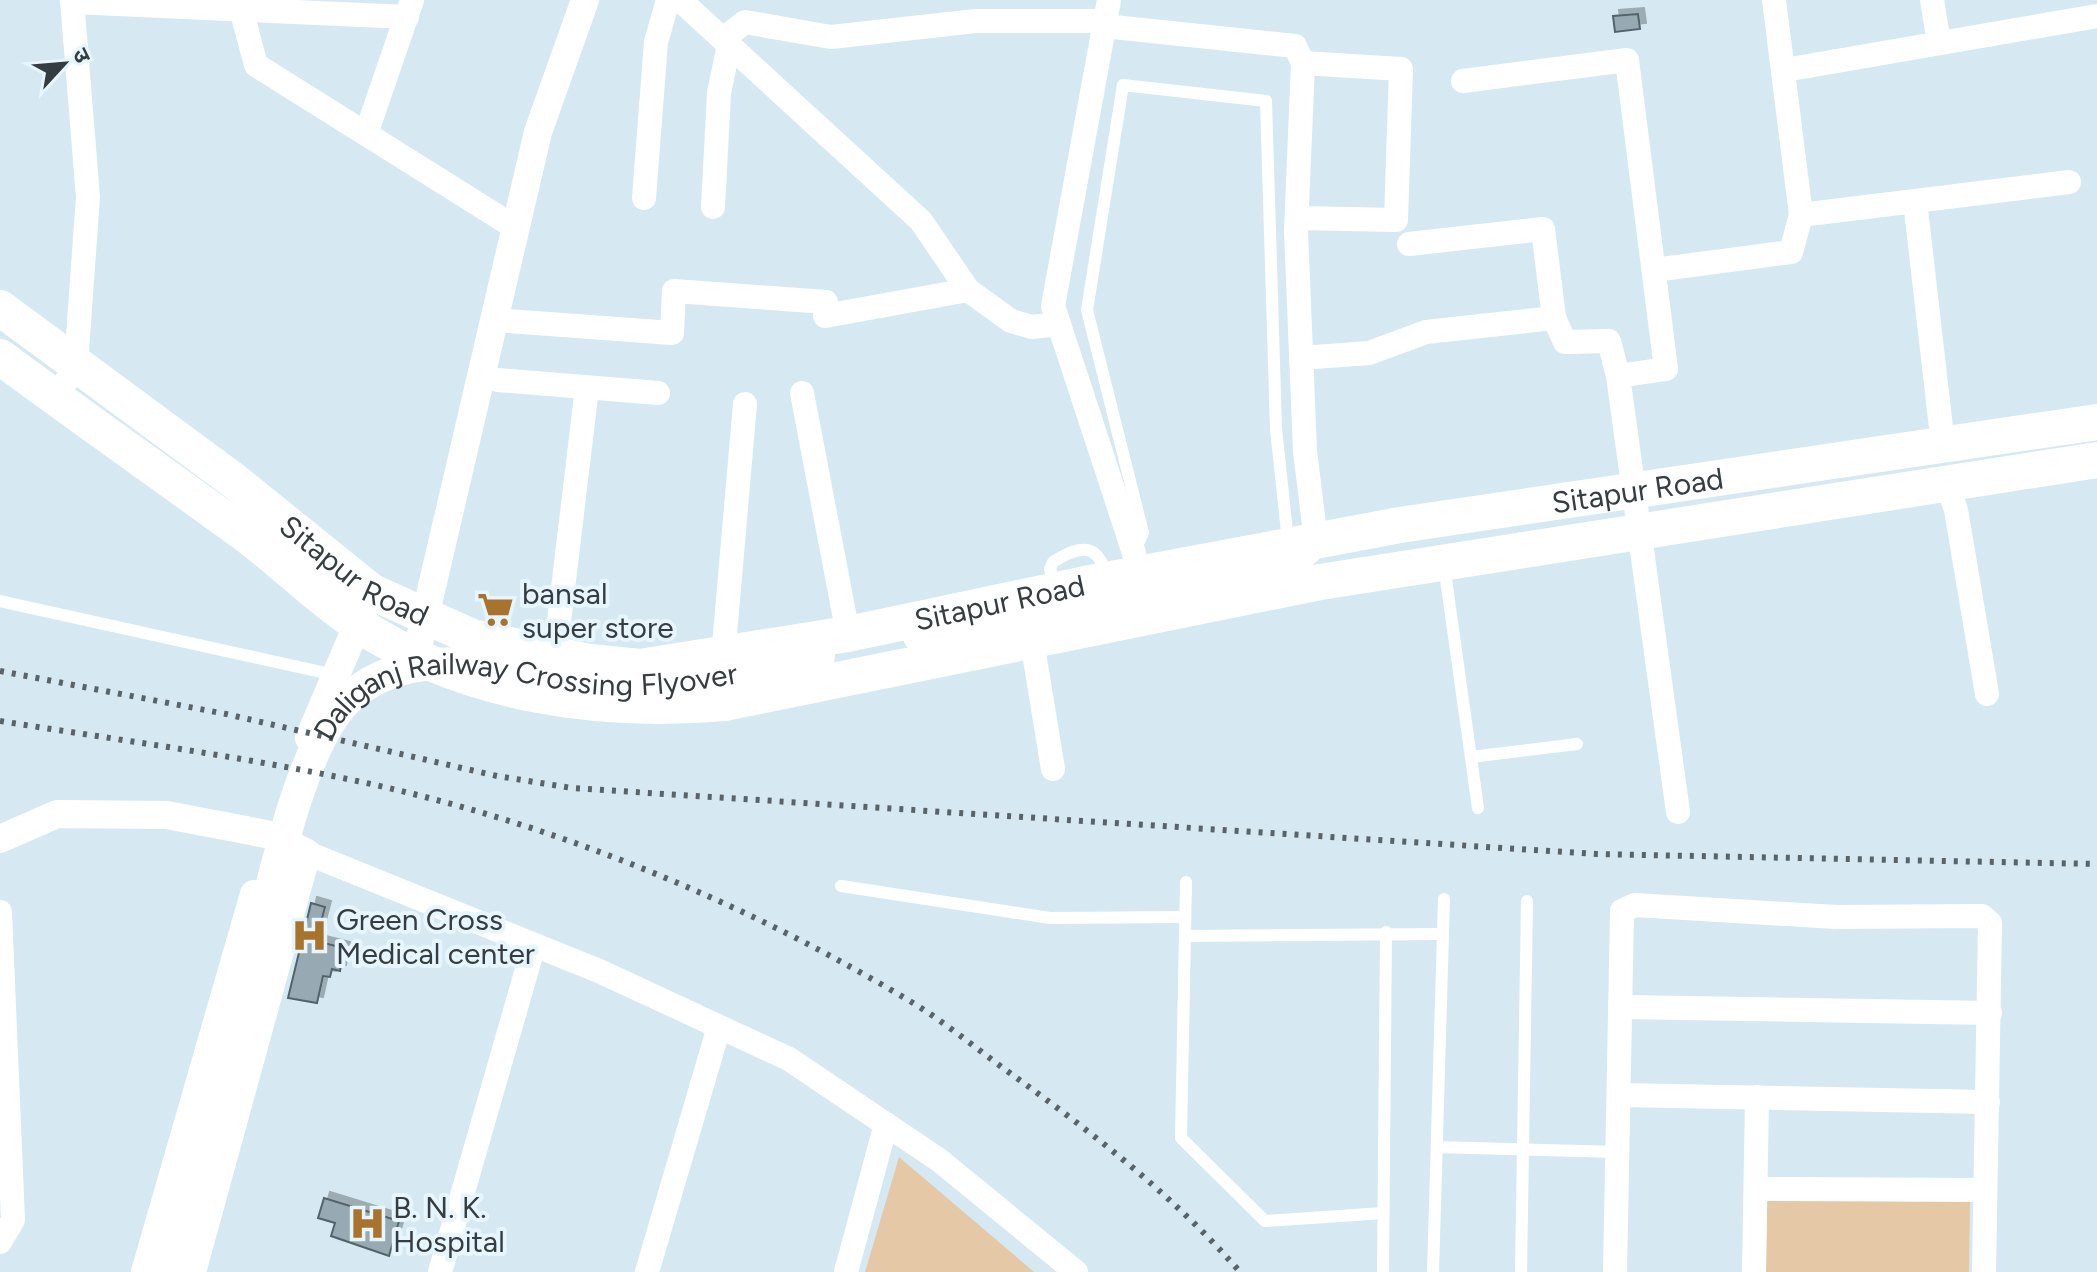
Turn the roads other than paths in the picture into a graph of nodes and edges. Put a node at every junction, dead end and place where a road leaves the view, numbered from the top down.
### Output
1 (585, 0) edge
2 (668, 0) edge
3 (680, 0) edge
4 (1774, 0) edge
5 (1932, 0) edge
6 (72, 1) edge
7 (409, 8) edge
8 (241, 9) junction
9 (1106, 16) edge
10 (2097, 16) edge
11 (726, 42) junction
12 (1939, 43) junction
13 (1303, 63) junction
14 (1785, 70) junction
15 (1463, 81) dead end
16 (366, 134) junction
17 (2069, 182) dead end
18 (644, 198) dead end
19 (1915, 201) junction
20 (713, 207) dead end
21 (1801, 215) junction
22 (1297, 218) junction
23 (516, 228) junction
24 (1409, 244) dead end
25 (1654, 270) junction
26 (968, 290) junction
27 (0, 308) edge
28 (1554, 318) junction
29 (495, 320) junction
30 (1059, 324) junction
31 (0, 357) edge
32 (1301, 358) junction
33 (76, 364) junction
34 (1618, 376) junction
35 (498, 380) dead end
36 (587, 388) junction
37 (658, 393) dead end
38 (802, 393) dead end
39 (56, 399) junction
40 (745, 404) dead end
41 (2097, 422) edge
42 (1943, 445) junction
43 (2097, 460) edge
44 (1947, 483) junction
45 (1632, 491) junction
46 (1638, 531) junction
47 (1297, 551) junction
48 (1444, 562) junction
49 (1126, 570) junction
50 (1320, 582) junction
51 (372, 592) junction
52 (0, 601) edge
53 (427, 618) junction
54 (357, 624) junction
55 (848, 634) junction
56 (1032, 641) junction
57 (416, 655) junction
58 (555, 655) junction
59 (723, 657) junction
60 (335, 675) junction
61 (1987, 694) dead end
62 (1577, 744) dead end
63 (1471, 757) junction
64 (1053, 769) dead end
65 (1478, 808) dead end
66 (1678, 812) dead end
67 (271, 835) junction
68 (0, 839) edge
69 (307, 853) junction
70 (1186, 882) dead end
71 (841, 886) dead end
72 (1444, 899) dead end
73 (1527, 901) dead end
74 (0, 912) edge
75 (1185, 917) junction
76 (1386, 932) junction
77 (1443, 934) junction
78 (1185, 936) junction
79 (534, 945) junction
80 (1621, 1007) junction
81 (1990, 1013) junction
82 (719, 1027) junction
83 (1619, 1095) junction
84 (1757, 1097) junction
85 (1988, 1102) junction
86 (886, 1124) junction
87 (1437, 1147) junction
88 (1523, 1150) junction
89 (1617, 1152) junction
90 (1756, 1189) junction
91 (1985, 1190) junction
92 (1383, 1213) junction
93 (0, 1242) edge
94 (169, 1269) edge
95 (440, 1272) edge
96 (647, 1272) edge
97 (846, 1272) edge
98 (1076, 1272) edge
99 (1383, 1272) edge
100 (1433, 1272) edge
101 (1521, 1272) edge
102 (1615, 1272) edge
103 (1754, 1272) edge
104 (1984, 1272) edge

1 - 23 street
2 - 18 street
3 - 11 street
4 - 14 street
5 - 12 street
6 - 8 street
6 - 33 street
7 - 8 street
7 - 16 street
8 - 16 street
9 - 11 street
9 - 13 street
9 - 30 street
10 - 12 street
11 - 20 street
11 - 26 street
12 - 14 street
13 - 22 street
13 - 22 street
14 - 21 street
15 - 25 street
16 - 23 street
17 - 19 street
19 - 21 street
19 - 42 street
21 - 25 street
22 - 32 street
23 - 29 street
24 - 28 street
25 - 34 street
26 - 29 street
26 - 30 street
27 - 33 main road, Sitapur Road
28 - 32 street
28 - 34 street
29 - 53 street
30 - 49 street
31 - 39 main road, Sitapur Road
32 - 47 street
33 - 39 street
33 - 51 main road, Sitapur Road
34 - 45 street
35 - 36 street
36 - 37 street
36 - 58 street
38 - 55 street
39 - 54 main road, Sitapur Road
40 - 59 street
41 - 42 main road, Sitapur Road
42 - 45 main road, Sitapur Road
43 - 44 main road, Sitapur Road
44 - 46 main road, Sitapur Road
44 - 61 street
45 - 46 street
45 - 47 main road, Sitapur Road
46 - 48 main road, Sitapur Road
46 - 66 street
47 - 49 main road, Sitapur Road
47 - 49 lane
47 - 50 main road
47 - 94 main road, Daliganj Railway Crossing Flyover
48 - 50 main road, Sitapur Road
48 - 63 lane
49 - 55 main road, Sitapur Road
50 - 56 main road, Sitapur Road
51 - 53 main road, Sitapur Road
51 - 54 street
52 - 60 lane
53 - 57 street
53 - 58 main road, Sitapur Road
54 - 57 main road, Sitapur Road
54 - 60 street
55 - 59 main road, Sitapur Road
56 - 57 main road, Sitapur Road
56 - 64 street
58 - 59 main road, Sitapur Road
60 - 67 street
62 - 63 lane
63 - 65 lane
67 - 68 street
67 - 69 street
67 - 94 street
69 - 79 street
69 - 94 street
70 - 75 lane
71 - 75 lane
72 - 77 lane
73 - 88 lane
74 - 93 street
75 - 78 lane
76 - 77 lane
76 - 78 lane
76 - 92 lane
77 - 87 lane
78 - 92 lane
79 - 82 street
79 - 95 street
80 - 81 street
80 - 81 street
80 - 83 street
81 - 85 street
82 - 86 street
82 - 96 street
83 - 84 street
83 - 89 street
84 - 85 street
84 - 90 street
85 - 91 street
86 - 97 street
86 - 98 street
87 - 88 lane
87 - 100 lane
88 - 89 lane
88 - 101 lane
89 - 102 street
90 - 91 street
90 - 103 street
91 - 104 street
92 - 99 lane

